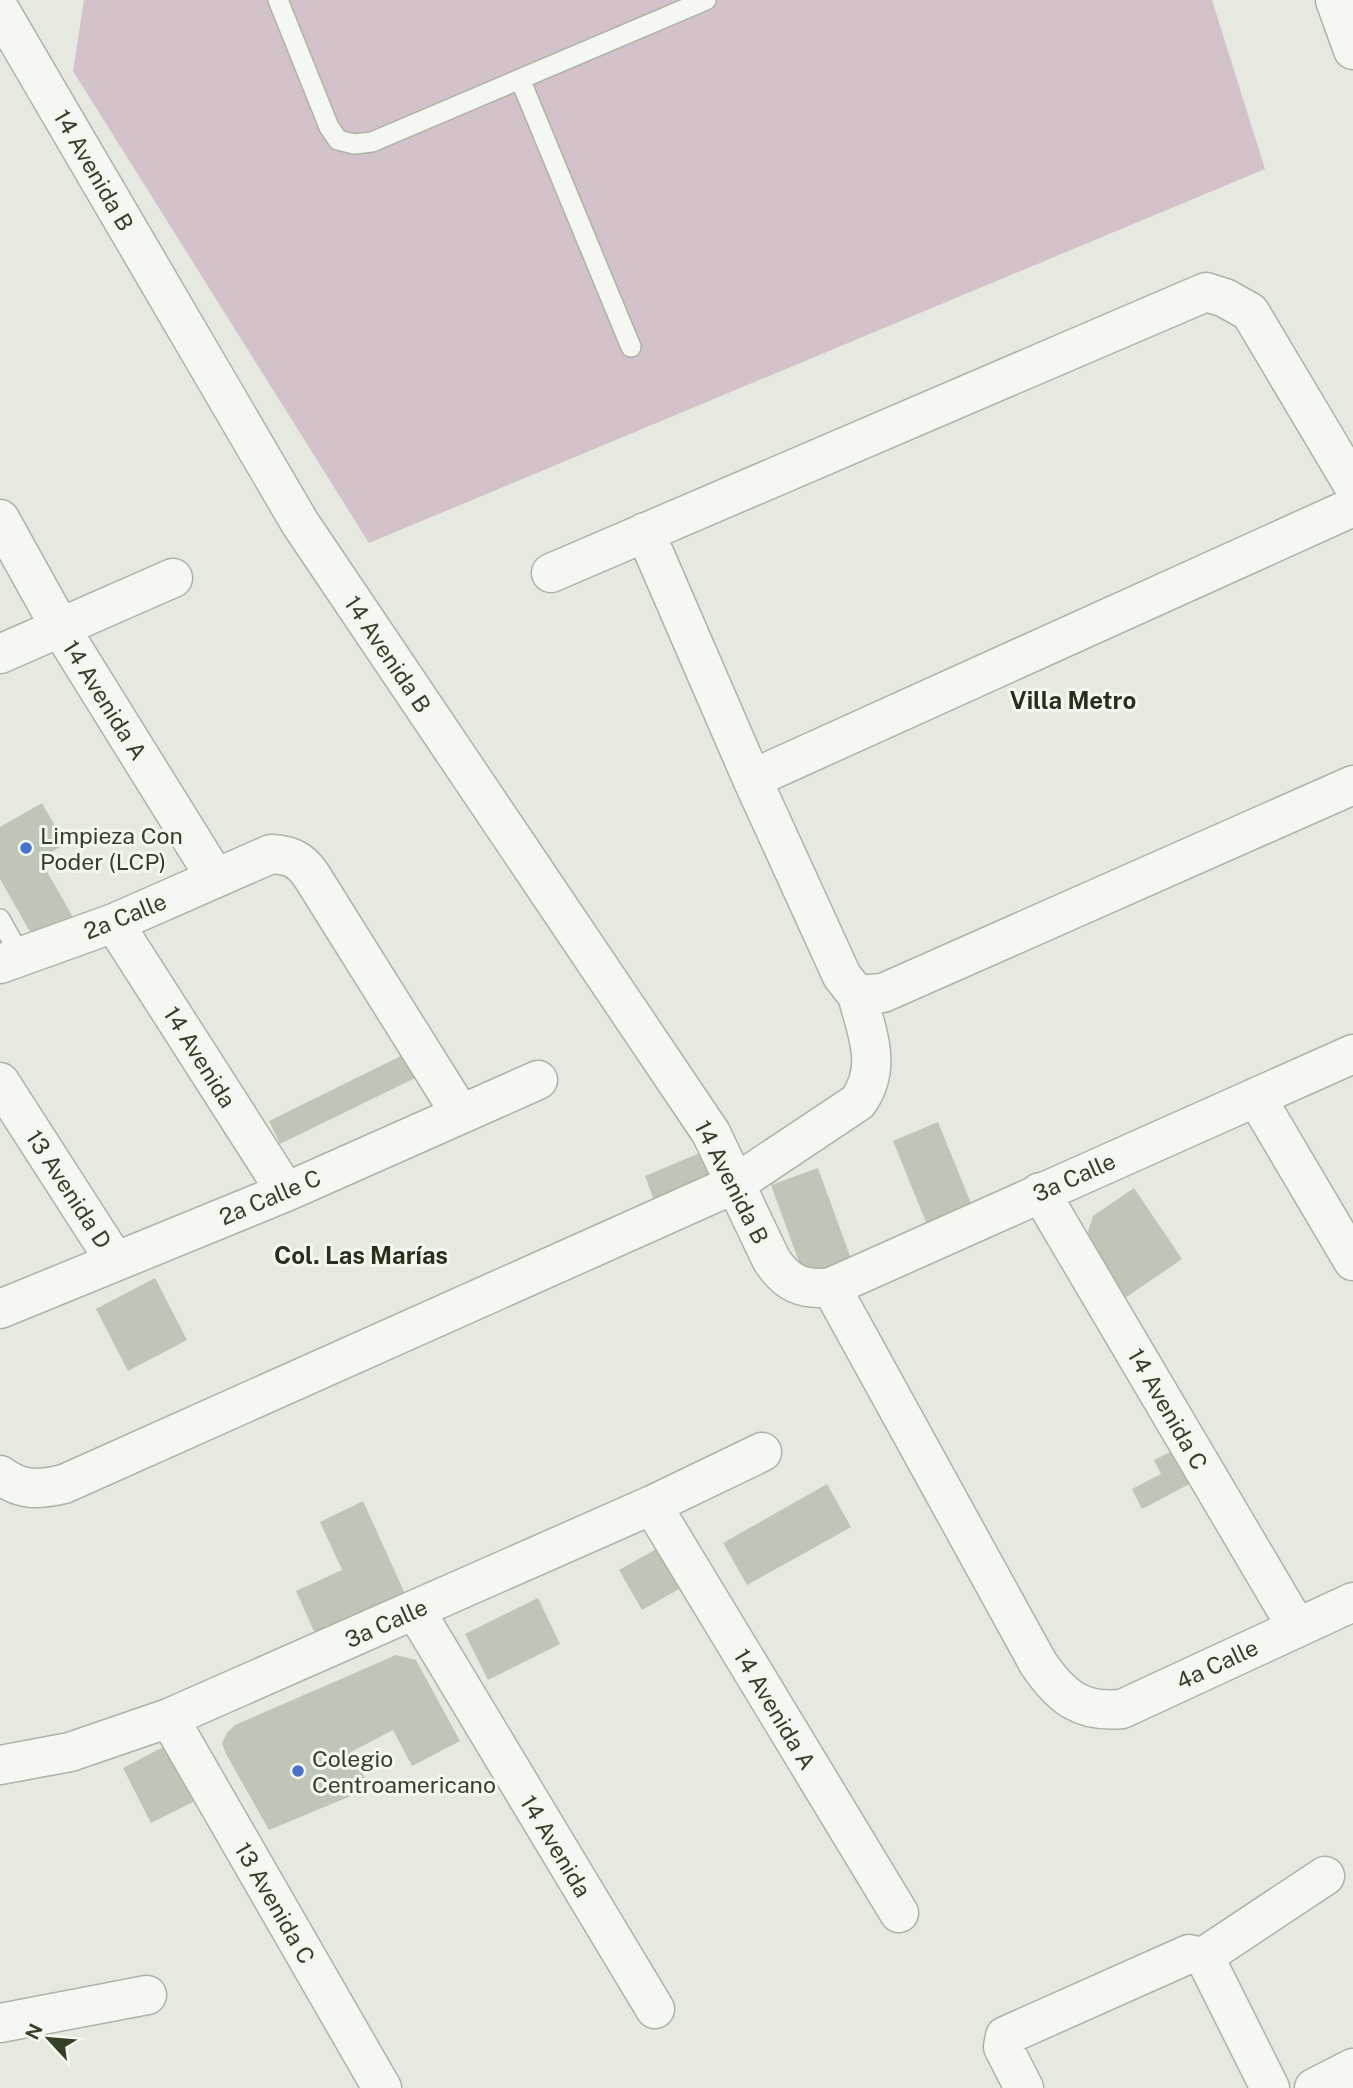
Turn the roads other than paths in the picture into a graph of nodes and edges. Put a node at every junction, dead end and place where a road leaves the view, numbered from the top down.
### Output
1 (278, 0) edge
2 (706, 0) edge
3 (1335, 0) edge
4 (0, 10) edge
5 (1353, 50) edge
6 (520, 79) junction
7 (631, 347) dead end
8 (1353, 485) edge
9 (1353, 507) edge
10 (0, 519) edge
11 (645, 533) junction
12 (551, 573) dead end
13 (173, 578) dead end
14 (61, 629) junction
15 (0, 654) edge
16 (752, 779) junction
17 (1353, 785) edge
18 (215, 877) junction
19 (0, 919) edge
20 (114, 923) junction
21 (10, 960) edge
22 (857, 995) junction
23 (1353, 1054) edge
24 (537, 1080) dead end
25 (0, 1082) edge
26 (1256, 1097) junction
27 (460, 1114) junction
28 (736, 1184) junction
29 (286, 1192) junction
30 (1040, 1192) junction
31 (115, 1261) junction
32 (1353, 1261) edge
33 (813, 1286) junction
34 (0, 1309) edge
35 (762, 1452) dead end
36 (13, 1491) edge
37 (652, 1505) junction
38 (1353, 1602) edge
39 (415, 1610) junction
40 (1296, 1626) junction
41 (1078, 1703) joint
42 (169, 1718) junction
43 (0, 1765) edge
44 (1325, 1876) dead end
45 (899, 1913) dead end
46 (1203, 1957) junction
47 (147, 1995) dead end
48 (654, 2009) dead end
49 (0, 2023) edge
50 (1353, 2068) edge
51 (382, 2088) edge
52 (1024, 2088) edge
53 (1270, 2088) edge
54 (1314, 2088) edge

1 - 6 lane
2 - 6 lane
3 - 5 street
4 - 28 street, 14 Avenida B
6 - 7 lane
8 - 11 street
9 - 16 street
10 - 14 street, 14 Avenida A
11 - 12 street
11 - 16 street
13 - 14 street
14 - 15 street
14 - 18 street, 14 Avenida A
16 - 22 street
17 - 22 street
18 - 20 street, 2a Calle
18 - 27 street, 2a Calle
19 - 21 lane
20 - 21 street, 2a Calle
20 - 29 street, 14 Avenida
22 - 28 street
23 - 26 street, 3a Calle
24 - 27 street, 2a Calle C
25 - 31 street, 13 Avenida D
26 - 30 street, 3a Calle
26 - 32 street
27 - 29 street, 2a Calle C
28 - 33 street, 14 Avenida B
28 - 36 street
29 - 31 street, 2a Calle C
30 - 33 street, 3a Calle
30 - 40 street, 14 Avenida C
31 - 34 street, 2a Calle C
33 - 41 street, 14 Avenida B
35 - 37 street, 3a Calle
37 - 39 street, 3a Calle
37 - 45 street, 14 Avenida A
38 - 40 street, 4a Calle
39 - 42 street, 3a Calle
39 - 48 street, 14 Avenida
40 - 41 street, 4a Calle
42 - 43 street, 3a Calle
42 - 51 street, 13 Avenida C
44 - 46 street
46 - 52 street
46 - 53 street
47 - 49 street
50 - 54 street

